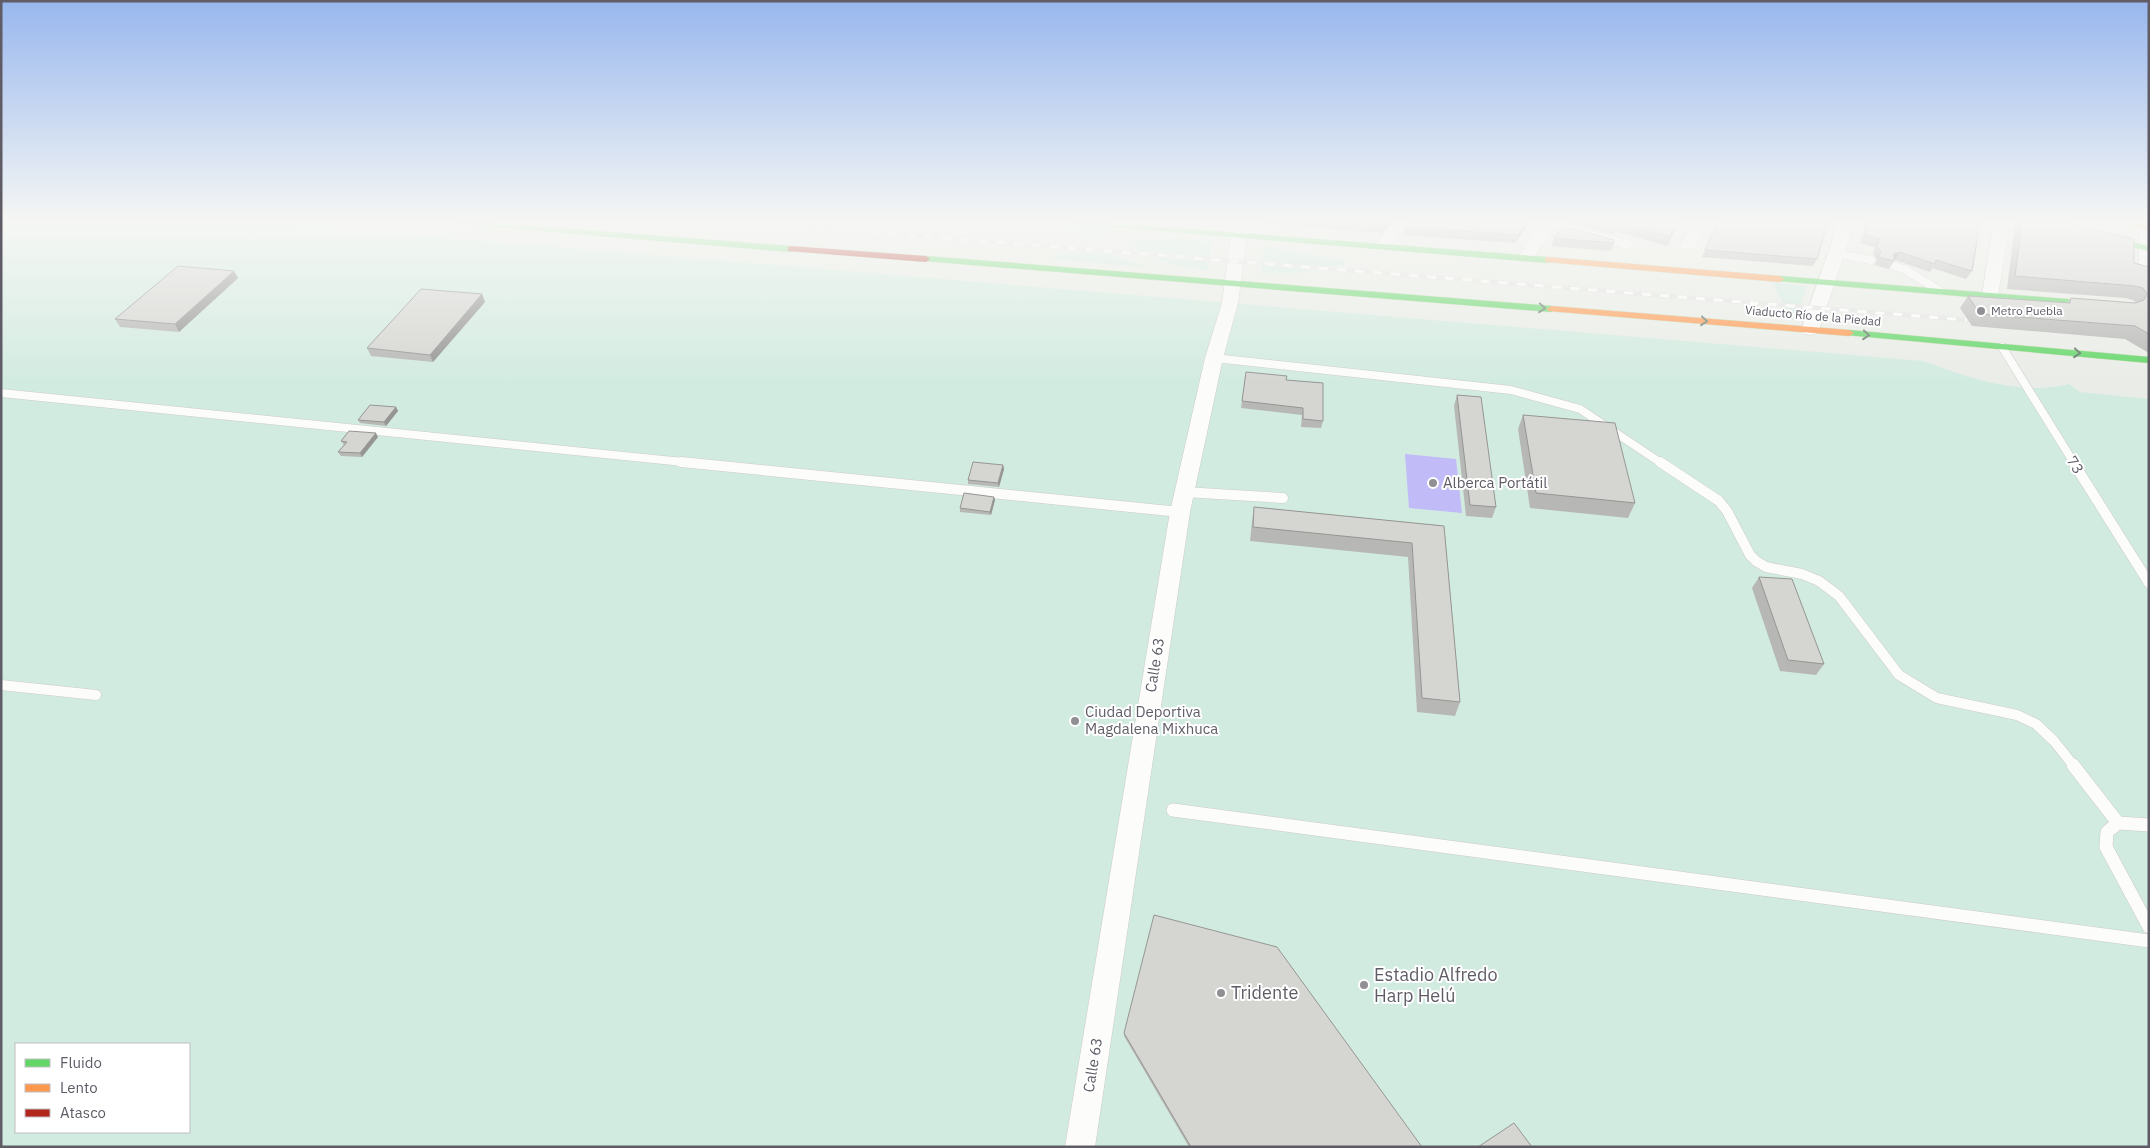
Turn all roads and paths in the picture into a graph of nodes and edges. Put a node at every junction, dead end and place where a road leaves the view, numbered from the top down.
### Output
1 (1127, 276) edge
2 (1233, 276) edge
3 (1746, 276) edge
4 (1828, 276) edge
5 (1915, 276) edge
6 (1993, 276) edge
7 (1826, 282) junction
8 (1232, 284) junction
9 (1941, 291) junction
10 (1990, 296) junction
11 (2117, 306) edge
12 (1810, 330) junction
13 (2002, 347) junction
14 (1214, 358) junction
15 (2149, 360) edge
16 (1, 393) edge
17 (1184, 492) junction
18 (1283, 498) dead end
19 (1180, 512) junction
20 (2149, 583) edge
21 (1, 685) edge
22 (96, 695) dead end
23 (1173, 810) dead end
24 (2118, 823) junction
25 (2149, 825) edge
26 (2149, 927) edge
27 (2149, 941) edge
28 (1080, 1147) edge

1 - 8 main road, Viaducto Río de la Piedad
2 - 8 street, Calle 63
3 - 7 main road
4 - 7 street
5 - 9 lane
6 - 10 street
7 - 9 main road
7 - 12 street
8 -> 12 main road, Viaducto Río de la Piedad
8 - 14 street, Calle 63
9 - 10 main road
10 - 11 main road
12 -> 13 main road, Viaducto Río de la Piedad
13 -> 15 main road, Viaducto Río de la Piedad
13 - 20 lane, 73
14 - 17 street, Calle 63
14 - 24 lane
16 - 19 lane
17 - 18 lane
17 - 19 street, Calle 63
19 - 28 street, Calle 63
21 - 22 lane
23 - 27 lane
24 - 25 lane
24 - 26 lane

